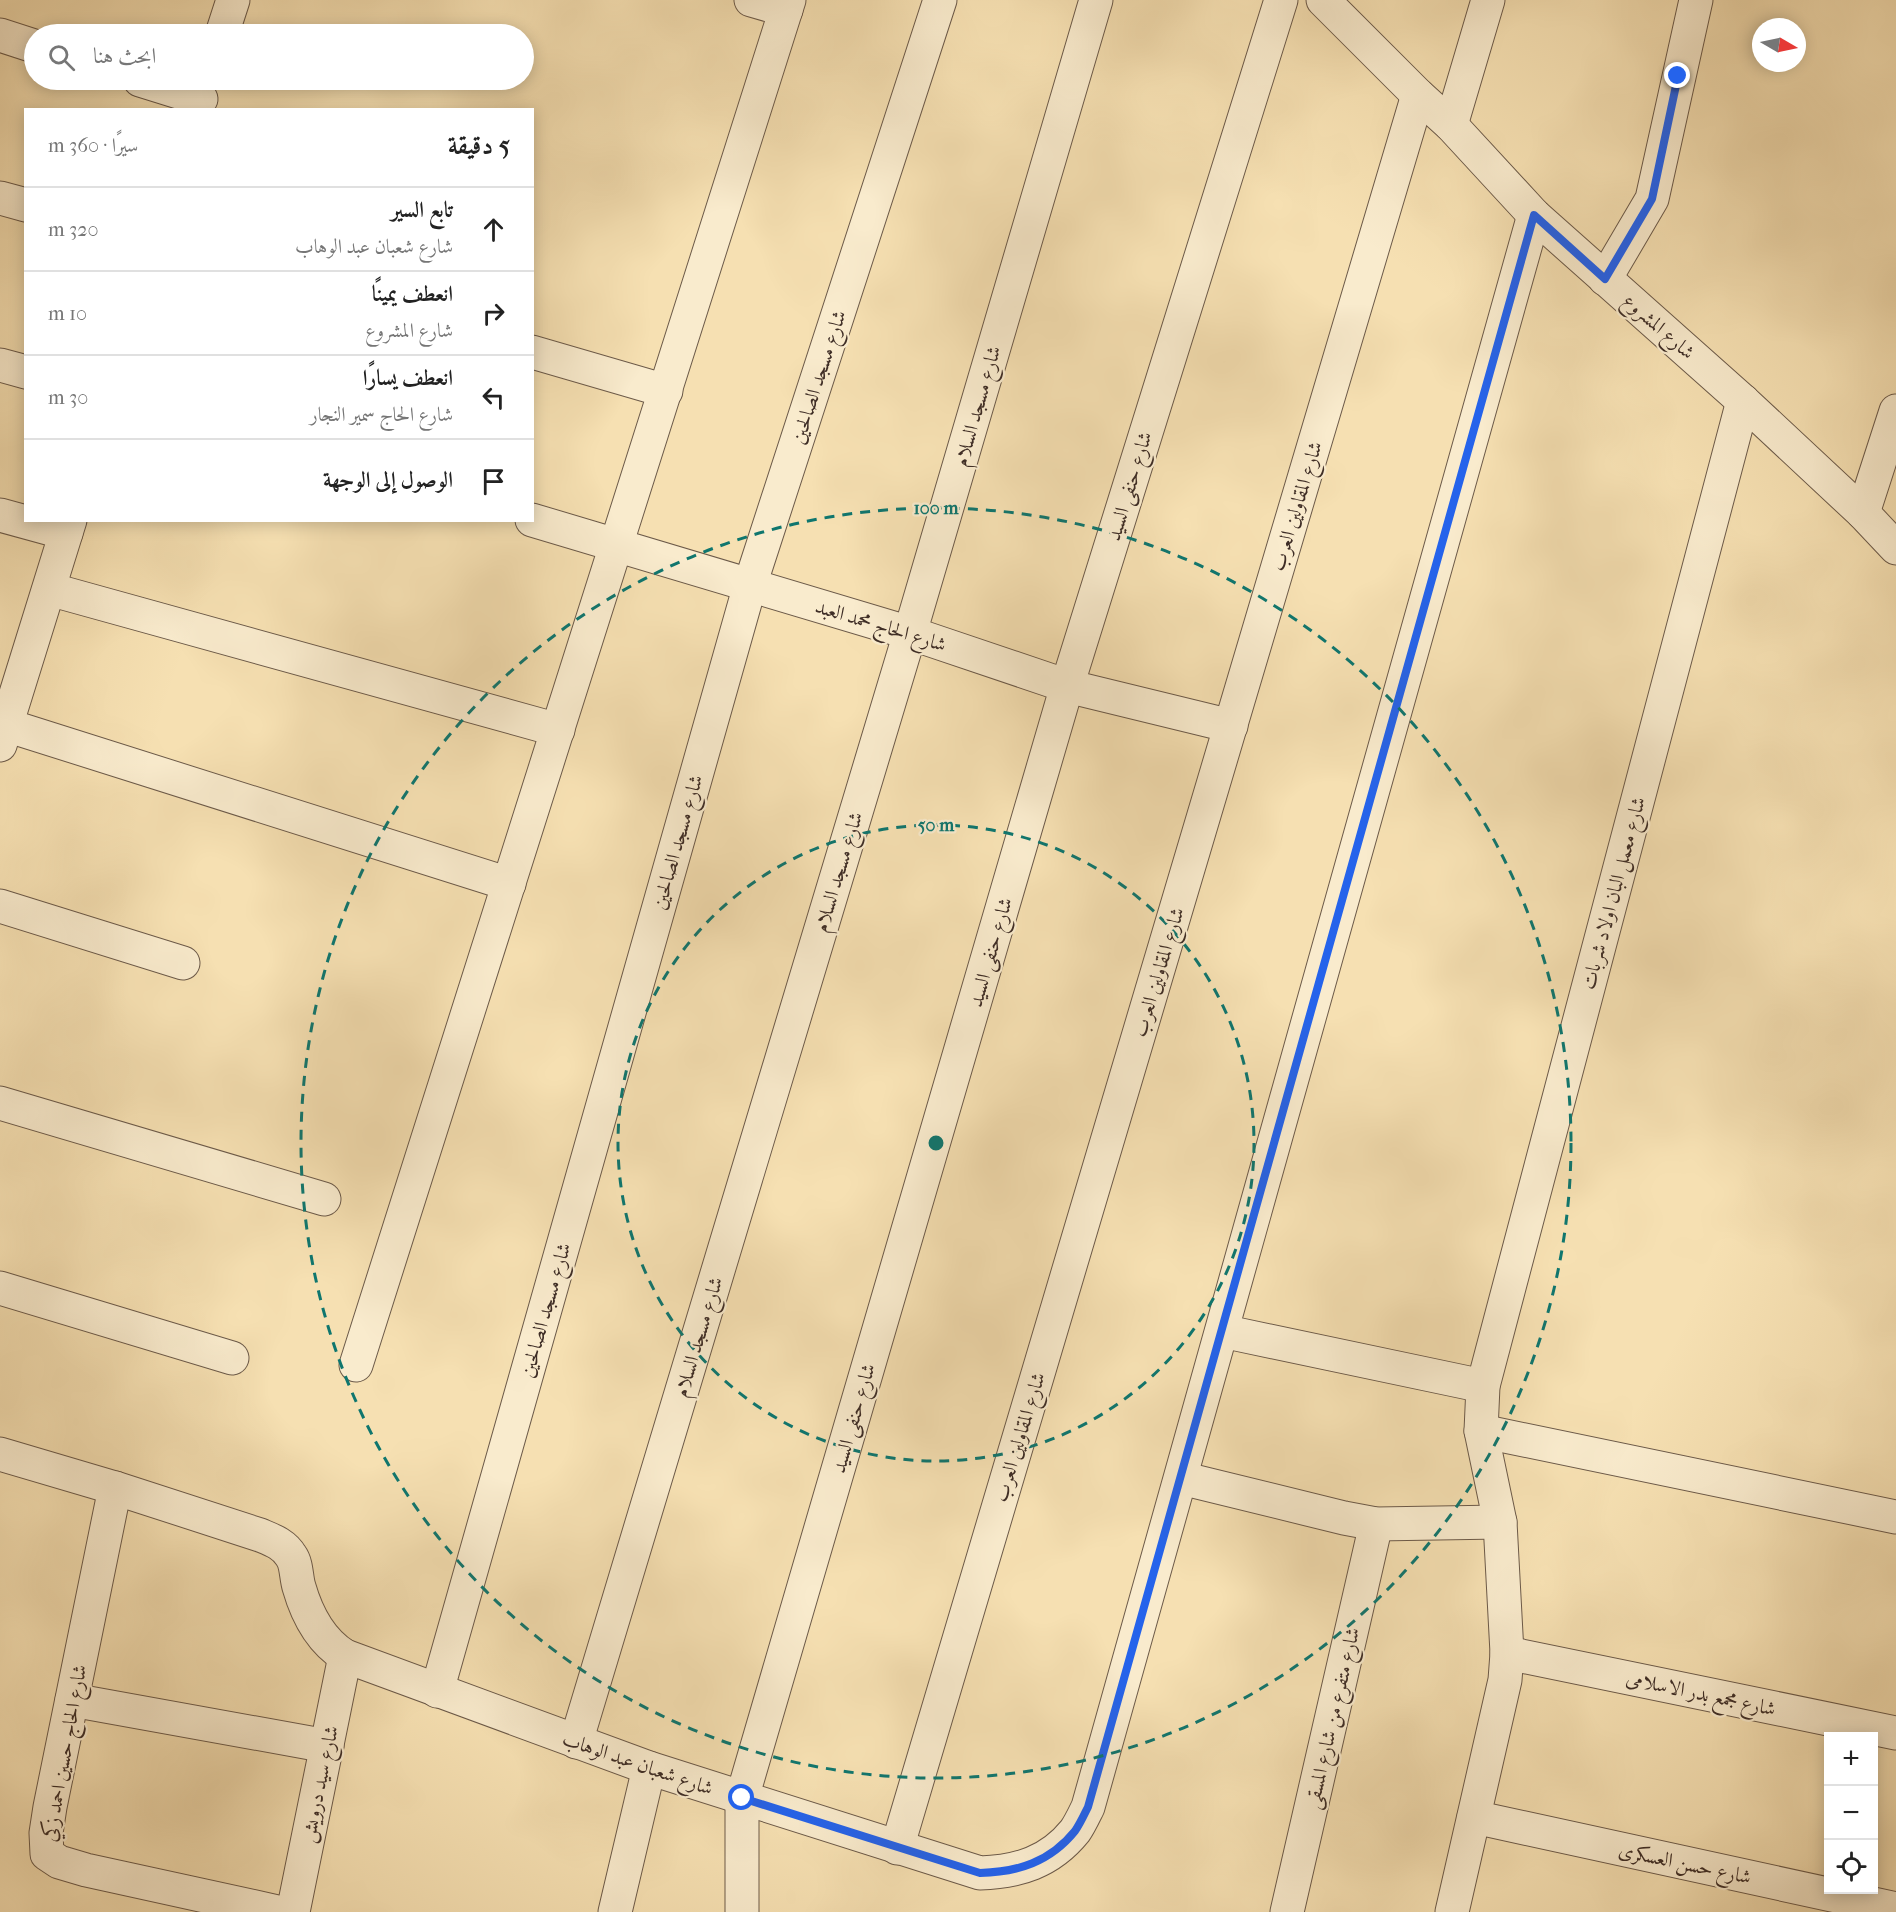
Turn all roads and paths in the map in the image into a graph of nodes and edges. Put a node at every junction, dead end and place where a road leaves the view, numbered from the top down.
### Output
1 (233, 0) edge
2 (751, 0) edge
3 (940, 0) edge
4 (1096, 0) edge
5 (1281, 0) edge
6 (1323, 0) edge
7 (1488, 0) edge
8 (1696, 0) edge
9 (787, 5) edge
10 (225, 24) edge
11 (0, 35) edge
12 (24, 43) edge
13 (179, 90) edge
14 (1418, 95) junction
15 (202, 96) edge
16 (1451, 125) junction
17 (0, 198) edge
18 (24, 204) edge
19 (1534, 215) junction
20 (1605, 279) junction
21 (534, 353) edge
22 (0, 365) edge
23 (24, 371) edge
24 (666, 391) junction
25 (1743, 401) junction
26 (1896, 411) edge
27 (1863, 513) junction
28 (0, 515) edge
29 (24, 519) edge
30 (534, 521) edge
31 (43, 522) edge
32 (68, 526) edge
33 (616, 545) junction
34 (1896, 548) edge
35 (750, 585) junction
36 (49, 589) junction
37 (910, 633) junction
38 (1067, 686) junction
39 (1231, 726) junction
40 (558, 730) junction
41 (3, 735) edge
42 (509, 884) junction
43 (0, 906) edge
44 (183, 963) dead end
45 (0, 1103) edge
46 (324, 1199) dead end
47 (0, 1288) edge
48 (1222, 1331) junction
49 (232, 1358) dead end
50 (356, 1365) dead end
51 (1483, 1386) junction
52 (1481, 1431) junction
53 (0, 1454) edge
54 (1181, 1478) junction
55 (115, 1488) junction
56 (1896, 1517) edge
57 (1500, 1522) junction
58 (1376, 1524) junction
59 (1507, 1653) junction
60 (345, 1656) junction
61 (437, 1691) junction
62 (72, 1700) junction
63 (1896, 1733) edge
64 (576, 1742) junction
65 (327, 1746) junction
66 (649, 1768) junction
67 (742, 1798) junction
68 (1474, 1817) junction
69 (897, 1848) junction
70 (1896, 1909) edge
71 (278, 1912) edge
72 (293, 1912) edge
73 (615, 1912) edge
74 (742, 1912) edge
75 (1287, 1912) edge
76 (1452, 1912) edge

1 - 10 street
2 - 9 street
3 - 35 street, شارع مسجد الصالحين
4 - 37 street, شارع مسجد السلام
5 - 38 street, شارع حنفى السيد
6 - 14 street, شارع المشروع
7 - 16 street
8 - 20 street
9 - 24 street
11 - 12 street
13 - 15 street
14 - 16 street, شارع المشروع
14 - 39 street, شارع المقاولين العرب
16 - 19 street, شارع المشروع
17 - 18 street
19 - 20 street, شارع المشروع
19 - 48 street, شارع شعبان عبد الوهاب
20 - 25 street, شارع المشروع
21 - 24 street
22 - 23 street
24 - 33 street
25 - 27 street, شارع المشروع
25 - 51 street, شارع معمل البان اولاد شربات
26 - 27 street
27 - 34 street, شارع المشروع
28 - 29 street
30 - 33 street, شارع الحاج محمد العبد
31 - 32 street
32 - 36 street
33 - 35 street, شارع الحاج محمد العبد
33 - 40 street
35 - 37 street, شارع الحاج محمد العبد
35 - 61 street, شارع مسجد الصالحين
36 - 40 street
36 - 41 street
37 - 38 street, شارع الحاج محمد العبد
37 - 64 street, شارع مسجد السلام
38 - 39 street, شارع الحاج محمد العبد
38 - 67 street, شارع حنفى السيد
39 - 69 street, شارع المقاولين العرب
40 - 42 street
41 - 42 street
42 - 50 street
43 - 44 street
45 - 46 street
47 - 49 street
48 - 51 street
48 - 54 street, شارع شعبان عبد الوهاب
51 - 52 street, شارع معمل البان اولاد شربات
52 - 56 street
52 - 57 street, شارع معمل البان اولاد شربات
53 - 55 street
54 - 58 street
54 - 69 street, شارع شعبان عبد الوهاب
55 - 60 street
55 - 62 street, شارع الحاج حسين احمد زكي
57 - 58 street
57 - 59 street, شارع معمل البان اولاد شربات
58 - 75 street, شارع متفرع من شارع المسقى
59 - 63 street, شارع مجمع بدر الاسلامى
59 - 68 street, شارع معمل البان اولاد شربات
60 - 61 street, شارع شعبان عبد الوهاب
60 - 65 street, شارع سيد درويش
61 - 64 street, شارع شعبان عبد الوهاب
62 - 65 street
62 - 71 street, شارع الحاج حسين احمد زكي
64 - 66 street, شارع شعبان عبد الوهاب
65 - 72 street, شارع سيد درويش
66 - 67 street, شارع شعبان عبد الوهاب
66 - 73 street
67 - 69 street, شارع شعبان عبد الوهاب
67 - 74 street, شارع حنفى السيد
68 - 70 street, شارع حسن العسكرى
68 - 76 street, شارع معمل البان اولاد شربات

